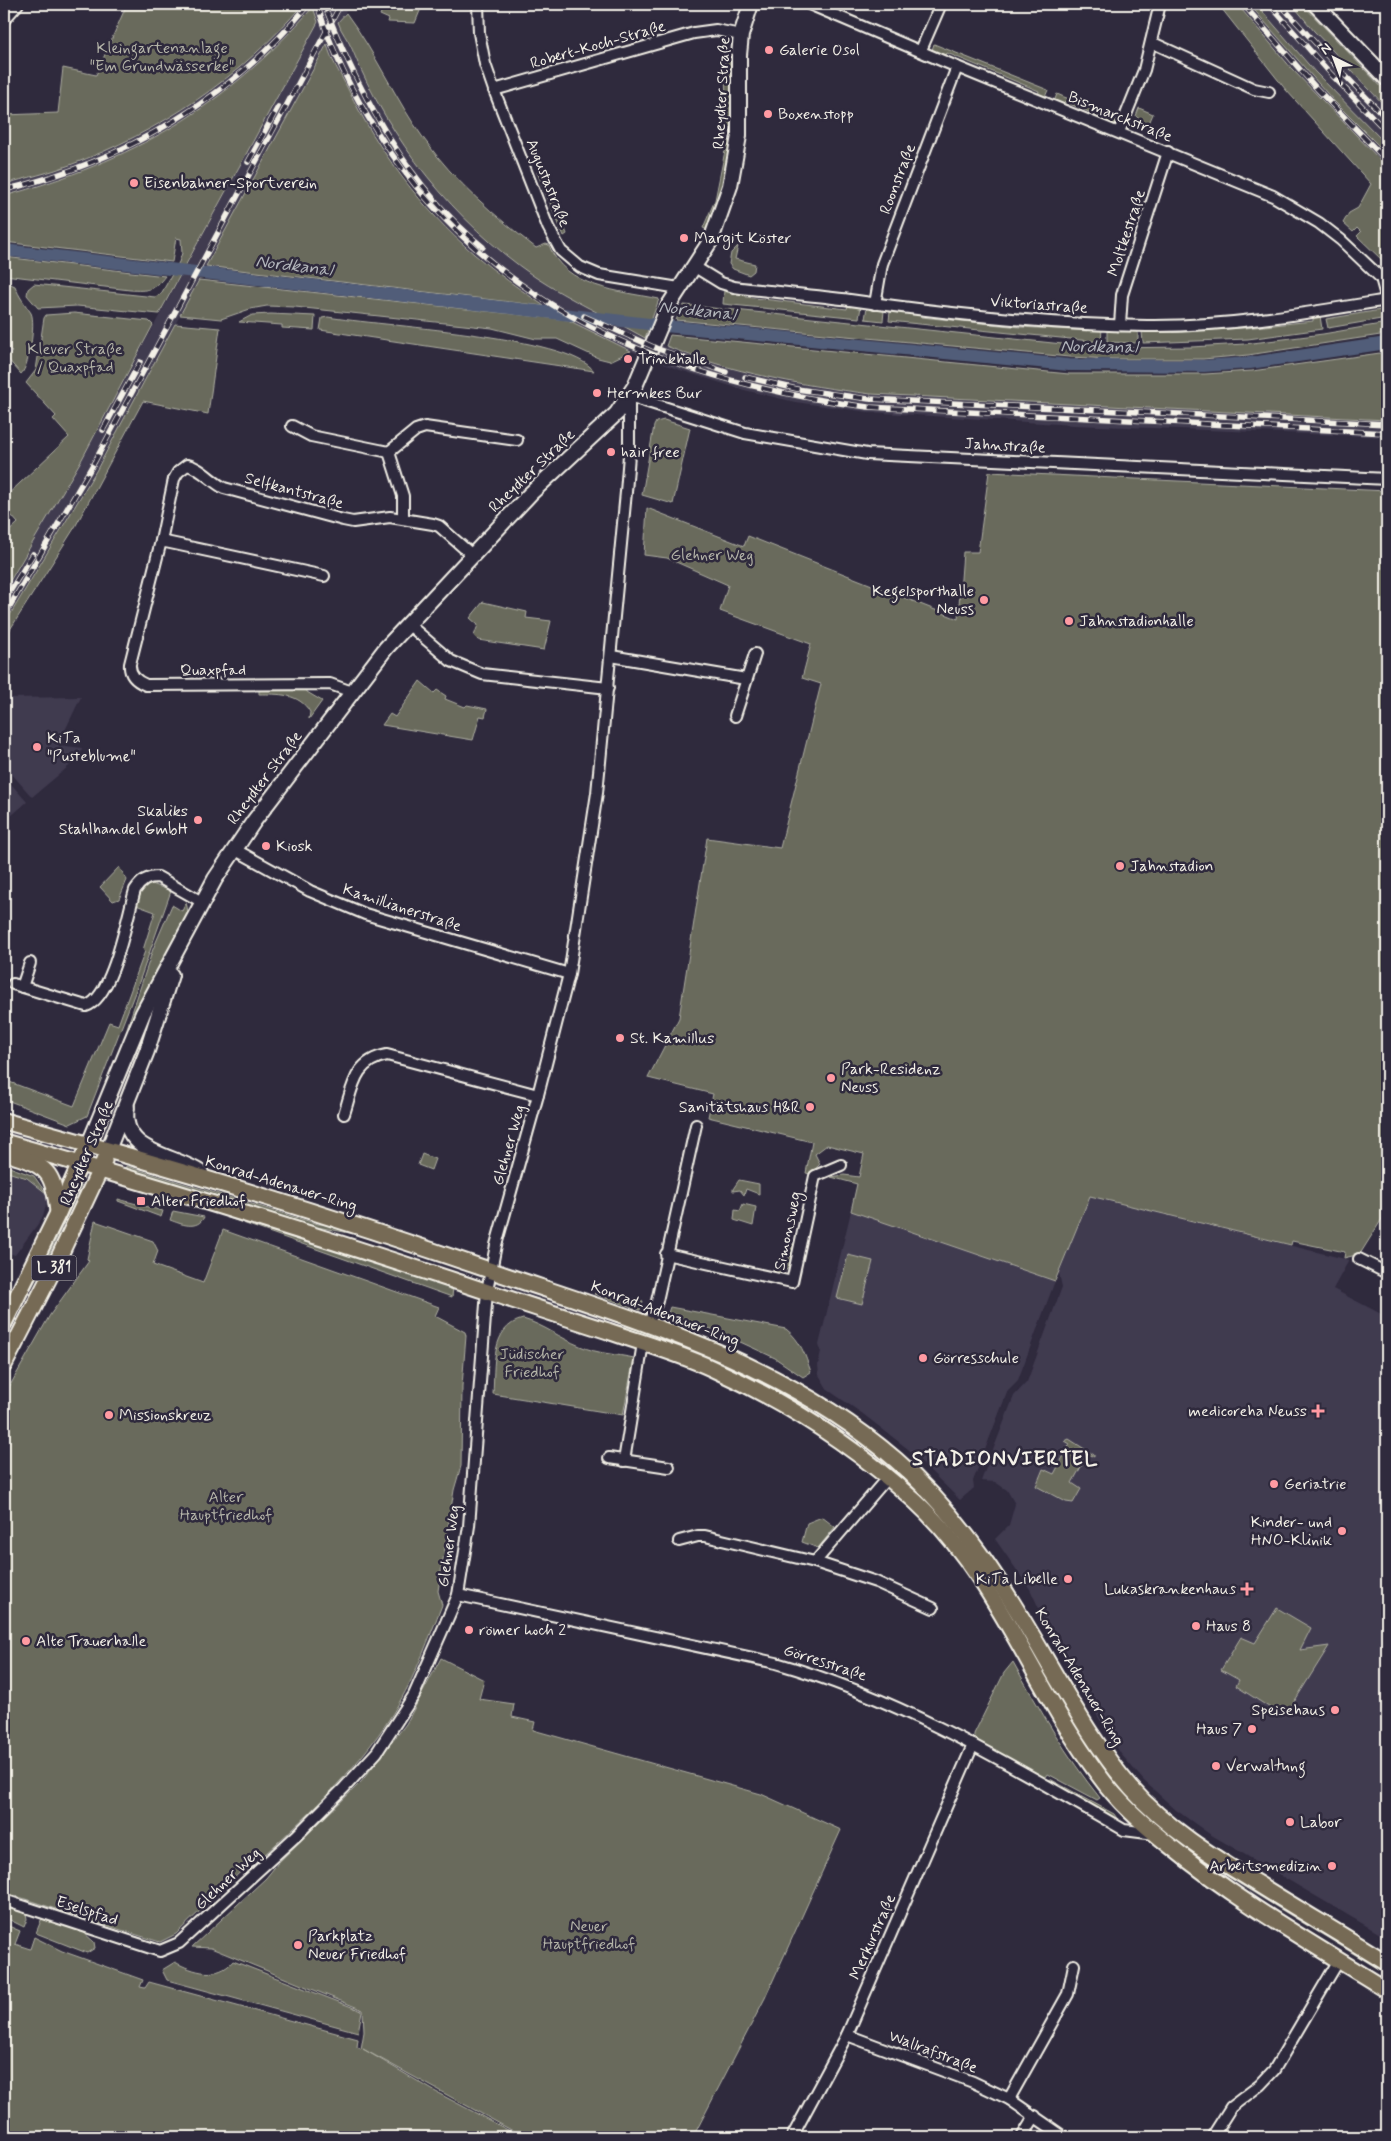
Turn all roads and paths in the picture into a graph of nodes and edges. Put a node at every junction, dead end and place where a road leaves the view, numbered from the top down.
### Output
1 (18, 4) edge
2 (478, 4) edge
3 (751, 4) edge
4 (809, 4) edge
5 (941, 4) edge
6 (1160, 4) edge
7 (1315, 4) edge
8 (4, 20) edge
9 (741, 35) junction
10 (1152, 42) junction
11 (921, 50) junction
12 (957, 67) junction
13 (1387, 79) edge
14 (494, 90) junction
15 (1269, 92) dead end
16 (1119, 132) junction
17 (1168, 152) junction
18 (695, 267) junction
19 (679, 288) junction
20 (1387, 300) edge
21 (875, 304) junction
22 (1120, 325) junction
23 (629, 396) junction
24 (292, 426) dead end
25 (517, 440) dead end
26 (389, 452) junction
27 (1387, 479) edge
28 (404, 519) junction
29 (162, 541) junction
30 (472, 555) junction
31 (324, 576) dead end
32 (142, 621) joint
33 (408, 624) junction
34 (755, 654) dead end
35 (611, 656) junction
36 (746, 679) junction
37 (608, 688) junction
38 (352, 692) junction
39 (735, 716) dead end
40 (234, 849) junction
41 (202, 902) junction
42 (181, 946) junction
43 (30, 963) dead end
44 (568, 974) junction
45 (538, 1095) junction
46 (129, 1099) junction
47 (344, 1114) dead end
48 (4, 1121) edge
49 (696, 1125) dead end
50 (4, 1142) edge
51 (89, 1144) junction
52 (108, 1150) junction
53 (4, 1152) edge
54 (80, 1164) junction
55 (841, 1165) dead end
56 (100, 1170) junction
57 (214, 1182) junction
58 (58, 1213) junction
59 (666, 1254) junction
60 (1359, 1259) dead end
61 (491, 1270) junction
62 (1387, 1273) edge
63 (487, 1291) junction
64 (4, 1323) edge
65 (649, 1324) junction
66 (643, 1343) junction
67 (4, 1364) edge
68 (609, 1458) dead end
69 (624, 1461) junction
70 (669, 1467) dead end
71 (887, 1478) junction
72 (679, 1541) dead end
73 (815, 1562) junction
74 (458, 1595) junction
75 (932, 1608) dead end
76 (973, 1745) junction
77 (1155, 1834) junction
78 (4, 1900) edge
79 (160, 1951) joint
80 (1339, 1960) junction
81 (1387, 1963) edge
82 (1074, 1965) dead end
83 (1387, 1990) edge
84 (846, 2035) junction
85 (1009, 2098) junction
86 (1035, 2116) junction
87 (792, 2137) edge
88 (1022, 2137) edge
89 (1064, 2137) edge
90 (1212, 2137) edge

1 - 8 street
2 - 14 street, Augustastraße
3 - 9 main road, Rheydter Straße / L 381
4 - 11 street, Bismarckstraße
5 - 11 street
6 - 10 street
7 - 13 main road
9 - 14 street, Robert-Koch-Straße
9 - 18 main road, Rheydter Straße / L 381
10 - 15 street
10 - 16 street
11 - 12 street, Bismarckstraße
12 - 16 street, Bismarckstraße
12 - 21 street, Roonstraße
14 - 19 street, Augustastraße
16 - 17 street, Bismarckstraße
17 - 20 street, Bismarckstraße
17 - 22 street, Moltkestraße
18 - 19 main road, Rheydter Straße / L 381
18 - 21 street, Viktoriastraße
19 - 23 main road, Rheydter Straße / L 381
20 - 22 street, Viktoriastraße
21 - 22 street, Viktoriastraße
23 - 27 street, Jahnstraße
23 - 30 main road, Rheydter Straße / L 381
23 - 35 street, Glehner Weg
24 - 26 street
25 - 26 street
26 - 28 street
28 - 29 street, Selfkantstraße
28 - 30 street, Selfkantstraße
29 - 31 street
29 - 32 street, Selfkantstraße
30 - 33 main road, Rheydter Straße / L 381
32 - 38 street, Quaxpfad
33 - 37 street
33 - 38 main road, Rheydter Straße / L 381
34 - 36 street
35 - 36 street
35 - 37 street, Glehner Weg
36 - 39 street
37 - 44 street, Glehner Weg
38 - 40 main road, Rheydter Straße / L 381
40 - 41 main road, Rheydter Straße / L 381
40 - 44 street, Kamillianerstraße
41 - 42 main road, Rheydter Straße / L 381
41 - 43 street
42 - 46 main road, Rheydter Straße / L 381
42 - 51 main road, Rheydter Straße / L 381
44 - 45 street, Glehner Weg
45 - 47 street, Glehner Weg
45 - 61 street, Glehner Weg
46 - 52 main road, Rheydter Straße / L 381
46 - 57 main road
48 - 51 main road, Konrad-Adenauer-Ring
49 - 59 street
50 - 54 main road, Konrad-Adenauer-Ring
51 - 52 main road, Konrad-Adenauer-Ring
51 - 54 main road, Rheydter Straße / L 381
52 - 56 main road, Rheydter Straße / L 381
52 - 57 main road, Konrad-Adenauer-Ring
53 - 58 main road
54 - 56 main road, Konrad-Adenauer-Ring
54 - 58 main road, Rheydter Straße / L 381
55 - 59 street, Simonsweg
56 - 63 main road, Konrad-Adenauer-Ring
56 - 67 main road, Rheydter Straße / L 381
57 - 61 main road, Konrad-Adenauer-Ring
58 - 64 main road, Rheydter Straße / L 381
59 - 65 street
60 - 62 street
61 - 63 street, Glehner Weg
61 - 65 main road, Konrad-Adenauer-Ring
63 - 66 main road, Konrad-Adenauer-Ring
63 - 74 street, Glehner Weg
65 - 81 main road, Konrad-Adenauer-Ring
66 - 69 street
66 - 71 main road, Konrad-Adenauer-Ring
68 - 69 street
69 - 70 street
71 - 73 street
71 - 77 main road, Konrad-Adenauer-Ring
72 - 73 street
73 - 75 street
74 - 76 street, Görresstraße
74 - 79 street, Glehner Weg
76 - 77 street, Görresstraße
76 - 84 street, Merkurstraße
77 - 80 main road, Konrad-Adenauer-Ring
78 - 79 street, Eselspfad
80 - 83 main road, Konrad-Adenauer-Ring
80 - 90 street
82 - 85 street
84 - 85 street, Wallrafstraße
84 - 87 street, Merkurstraße
85 - 86 street, Wallrafstraße
86 - 88 street
86 - 89 street, Wallrafstraße

